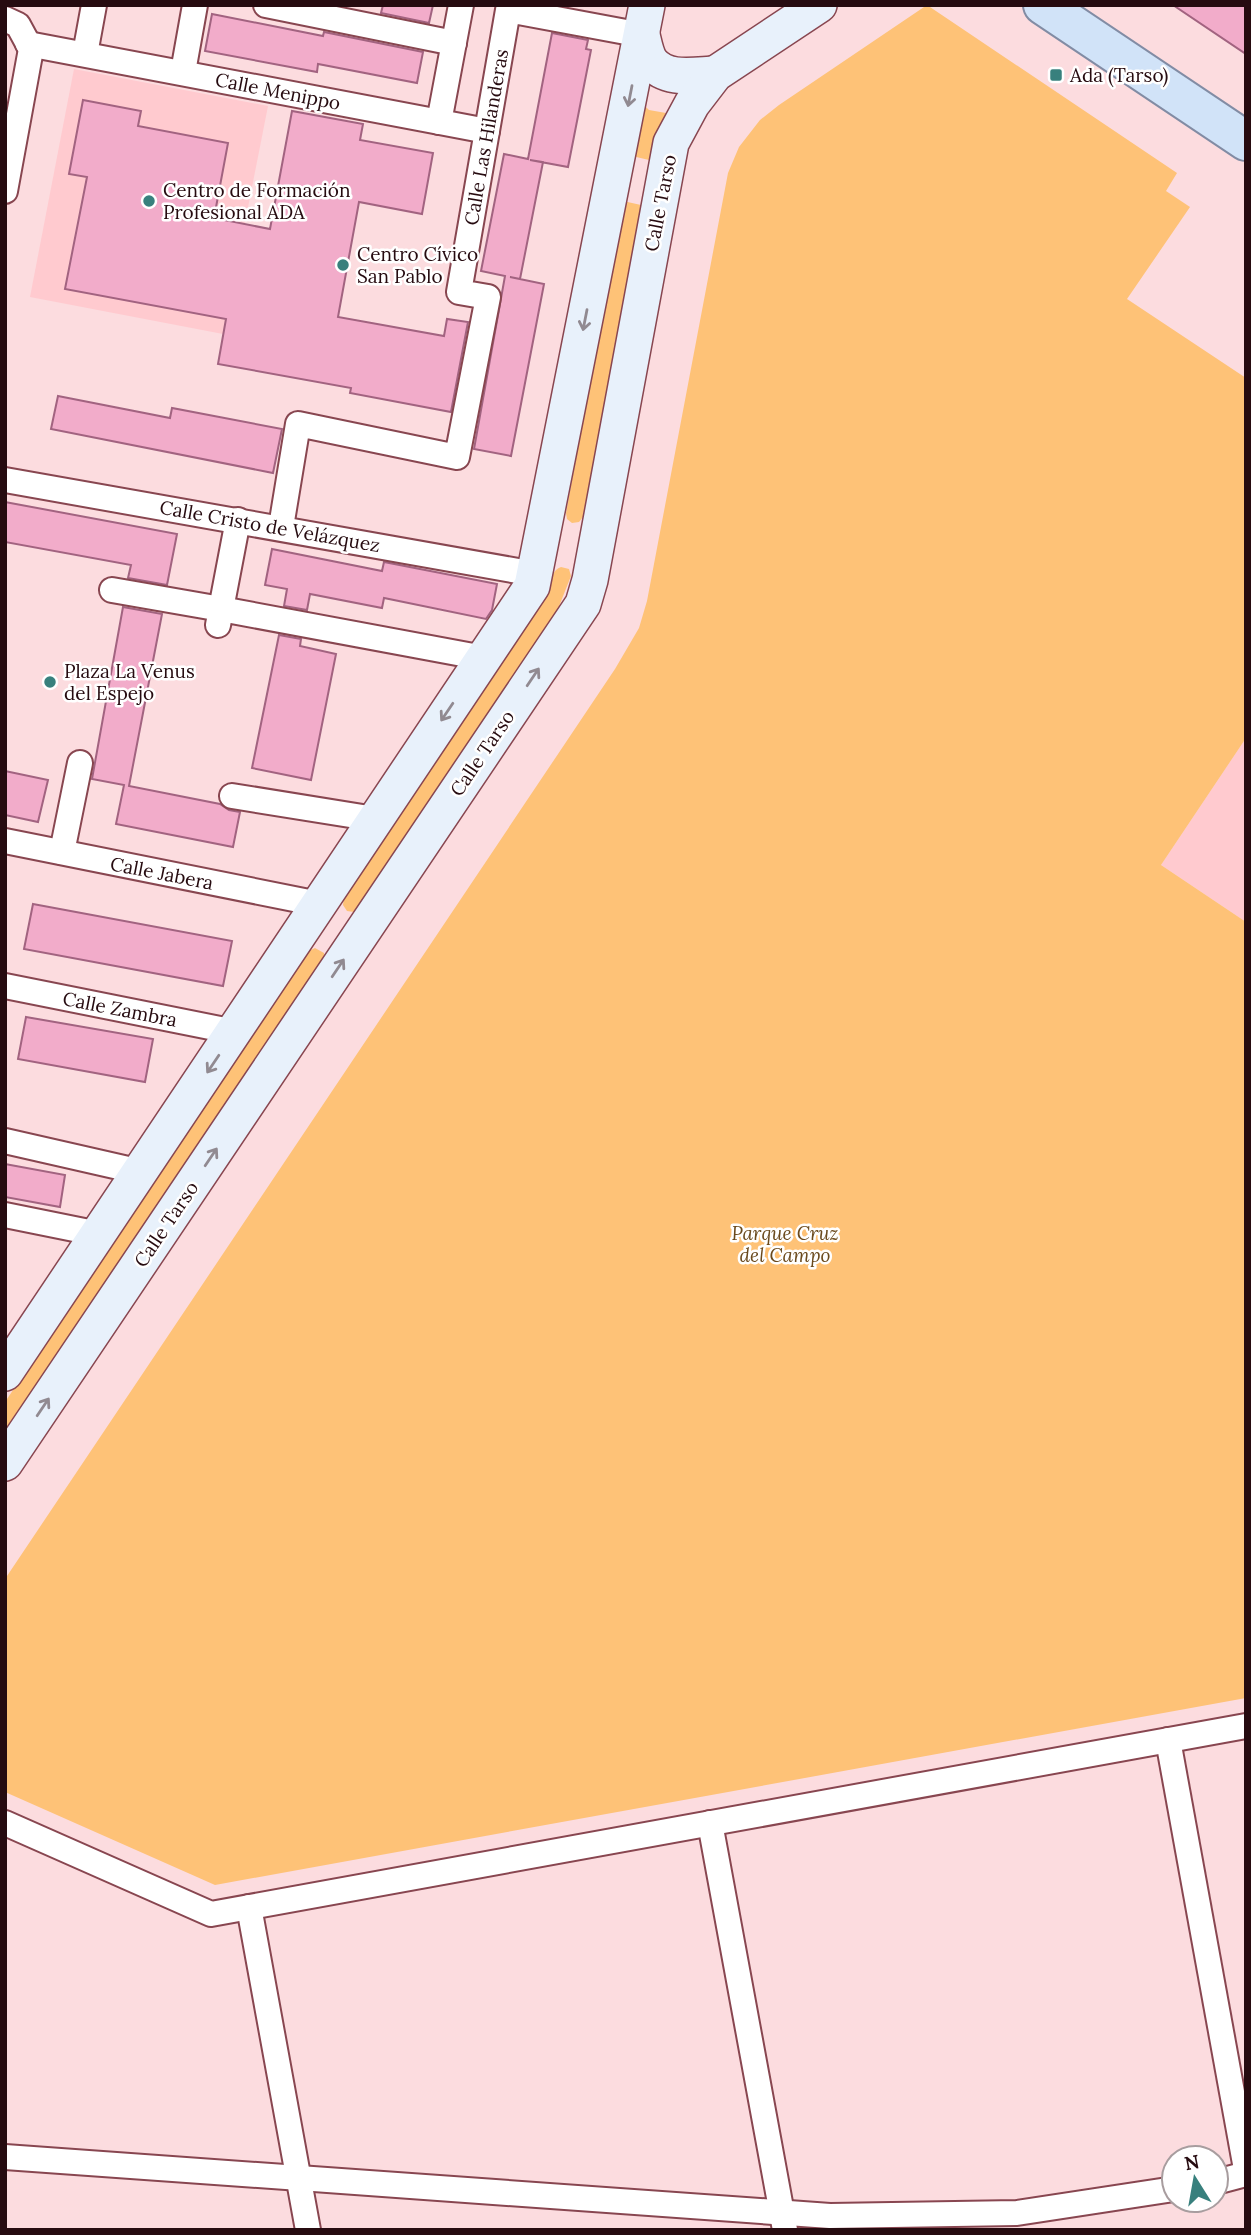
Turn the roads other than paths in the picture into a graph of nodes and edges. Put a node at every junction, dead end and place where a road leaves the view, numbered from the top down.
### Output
1 (94, 5) edge
2 (195, 5) edge
3 (266, 5) edge
4 (461, 5) edge
5 (819, 5) edge
6 (1043, 5) edge
7 (5, 19) edge
8 (644, 20) edge
9 (454, 43) junction
10 (29, 44) junction
11 (77, 52) junction
12 (183, 72) junction
13 (715, 74) junction
14 (439, 122) junction
15 (487, 131) junction
16 (1246, 141) edge
17 (5, 191) edge
18 (5, 480) edge
19 (238, 520) junction
20 (281, 527) junction
21 (535, 574) junction
22 (112, 590) dead end
23 (220, 617) junction
24 (484, 658) junction
25 (80, 762) dead end
26 (232, 796) dead end
27 (375, 820) junction
28 (5, 841) edge
29 (62, 852) junction
30 (319, 904) junction
31 (5, 986) edge
32 (235, 1032) junction
33 (5, 1141) edge
34 (141, 1172) junction
35 (5, 1215) edge
36 (99, 1234) junction
37 (5, 1373) edge
38 (5, 1463) edge
39 (1246, 1726) edge
40 (1168, 1740) junction
41 (5, 1823) edge
42 (710, 1823) junction
43 (249, 1907) junction
44 (5, 2157) edge
45 (1246, 2169) edge
46 (298, 2177) junction
47 (1160, 2191) edge
48 (784, 2221) edge
49 (307, 2230) edge

1 - 11 street
2 - 12 street
3 - 9 street
4 - 9 street
5 - 13 street, Calle Tarso
6 - 16 main road
7 - 10 street
8 - 13 street
8 - 15 street, Calle Las Hilanderas
8 -> 21 street
9 - 14 street
10 - 11 street, Calle Menippo
10 - 17 street
11 - 12 street, Calle Menippo
12 - 14 street, Calle Menippo
38 -> 13 street, Calle Tarso
14 - 15 street, Calle Menippo
15 - 20 street, Calle Las Hilanderas
18 - 19 street, Calle Cristo de Velázquez
19 - 20 street, Calle Cristo de Velázquez
19 - 23 street
20 - 21 street, Calle Cristo de Velázquez
21 - 24 street
22 - 23 street
23 - 24 street
24 -> 27 street
25 - 29 street
26 - 27 street
27 - 30 street
28 - 29 street, Calle Jabera
29 - 30 street, Calle Jabera
30 - 32 street
31 - 32 street, Calle Zambra
32 -> 34 street
33 - 34 street
34 - 36 street
35 - 36 street
36 - 37 street
39 - 40 street
40 - 42 street
40 - 45 street
41 - 43 street
42 - 43 street
42 - 48 street
43 - 46 street
44 - 46 street
46 - 48 street
46 - 49 street
47 - 48 street

